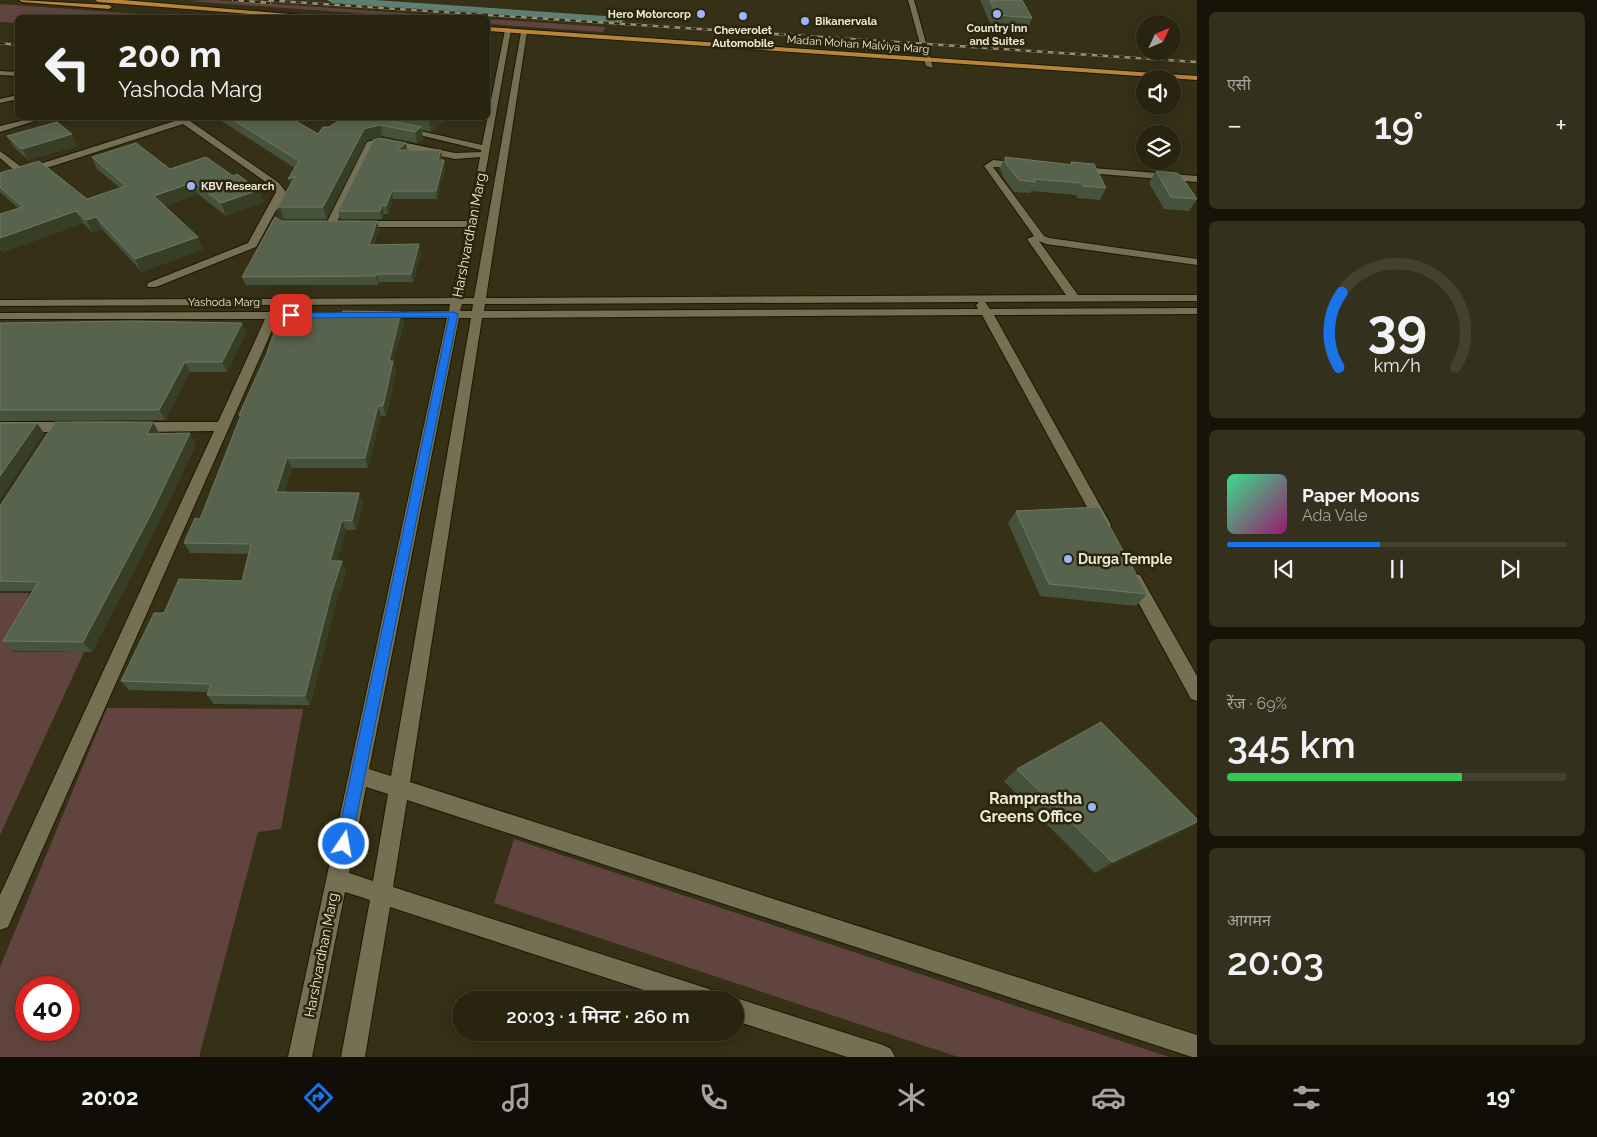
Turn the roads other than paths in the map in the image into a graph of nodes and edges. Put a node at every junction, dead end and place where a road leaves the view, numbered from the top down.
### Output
1 (22, 0) edge
2 (98, 0) edge
3 (911, 0) edge
4 (214, 15) edge
5 (295, 15) edge
6 (490, 29) edge
7 (507, 33) junction
8 (490, 35) edge
9 (524, 35) junction
10 (929, 63) junction
11 (0, 73) edge
12 (15, 74) edge
13 (1197, 78) edge
14 (1136, 79) edge
15 (1181, 83) edge
16 (1197, 84) edge
17 (15, 97) edge
18 (0, 101) edge
19 (32, 120) edge
20 (184, 120) edge
21 (188, 120) edge
22 (0, 128) edge
23 (392, 128) edge
24 (484, 151) junction
25 (0, 154) edge
26 (1032, 166) edge
27 (1070, 169) edge
28 (22, 173) junction
29 (1197, 179) edge
30 (0, 180) edge
31 (472, 224) junction
32 (1032, 238) dead end
33 (1197, 262) edge
34 (152, 285) dead end
35 (1074, 298) junction
36 (1197, 298) edge
37 (979, 299) junction
38 (0, 303) edge
39 (455, 308) junction
40 (477, 308) junction
41 (276, 309) junction
42 (1197, 311) edge
43 (986, 312) junction
44 (311, 315) edge
45 (368, 315) edge
46 (0, 316) edge
47 (222, 426) junction
48 (0, 427) edge
49 (58, 427) junction
50 (87, 427) edge
51 (126, 427) edge
52 (48, 443) edge
53 (1111, 539) edge
54 (1126, 564) edge
55 (1197, 693) edge
56 (358, 775) junction
57 (399, 788) junction
58 (336, 879) junction
59 (382, 894) junction
60 (3, 907) edge
61 (680, 991) edge
62 (744, 1012) edge
63 (1197, 1047) edge
64 (300, 1057) edge
65 (353, 1057) edge
66 (883, 1057) edge

1 - 4 main road
2 - 5 main road
3 - 10 street
6 - 7 main road, Madan Mohan Malviya Marg
7 - 8 main road, Madan Mohan Malviya Marg
7 - 9 main road, Madan Mohan Malviya Marg
7 - 24 street, Harshvardhan Marg
9 - 10 main road, Madan Mohan Malviya Marg
9 - 40 street, Harshvardhan Marg
10 - 13 main road, Madan Mohan Malviya Marg
10 - 14 main road, Madan Mohan Malviya Marg
11 - 12 street
15 - 16 main road
17 - 18 street
19 - 22 street
20 - 28 street
21 - 34 street
23 - 24 street
24 - 31 street, Harshvardhan Marg
24 - 31 street
25 - 28 street
26 - 33 street
27 - 29 street
28 - 30 street
31 - 39 street, Harshvardhan Marg
32 - 35 street
35 - 36 street
35 - 37 street
37 - 40 street
37 - 43 street
38 - 41 street, Yashoda Marg
39 - 40 street, Yashoda Marg
39 - 41 street, Yashoda Marg
39 - 45 street, Yashoda Marg
39 - 56 street, Harshvardhan Marg
40 - 43 street
40 - 57 street, Harshvardhan Marg
41 - 44 street, Yashoda Marg
41 - 46 street, Yashoda Marg
41 - 47 street
42 - 43 street
43 - 53 street
47 - 51 street
47 - 60 street
48 - 49 street
49 - 50 street
49 - 52 street
54 - 55 street
56 - 57 street
56 - 58 street, Harshvardhan Marg
57 - 59 street, Harshvardhan Marg
57 - 63 street
58 - 59 street
58 - 64 street, Harshvardhan Marg
59 - 61 street
59 - 65 street, Harshvardhan Marg
62 - 66 street

